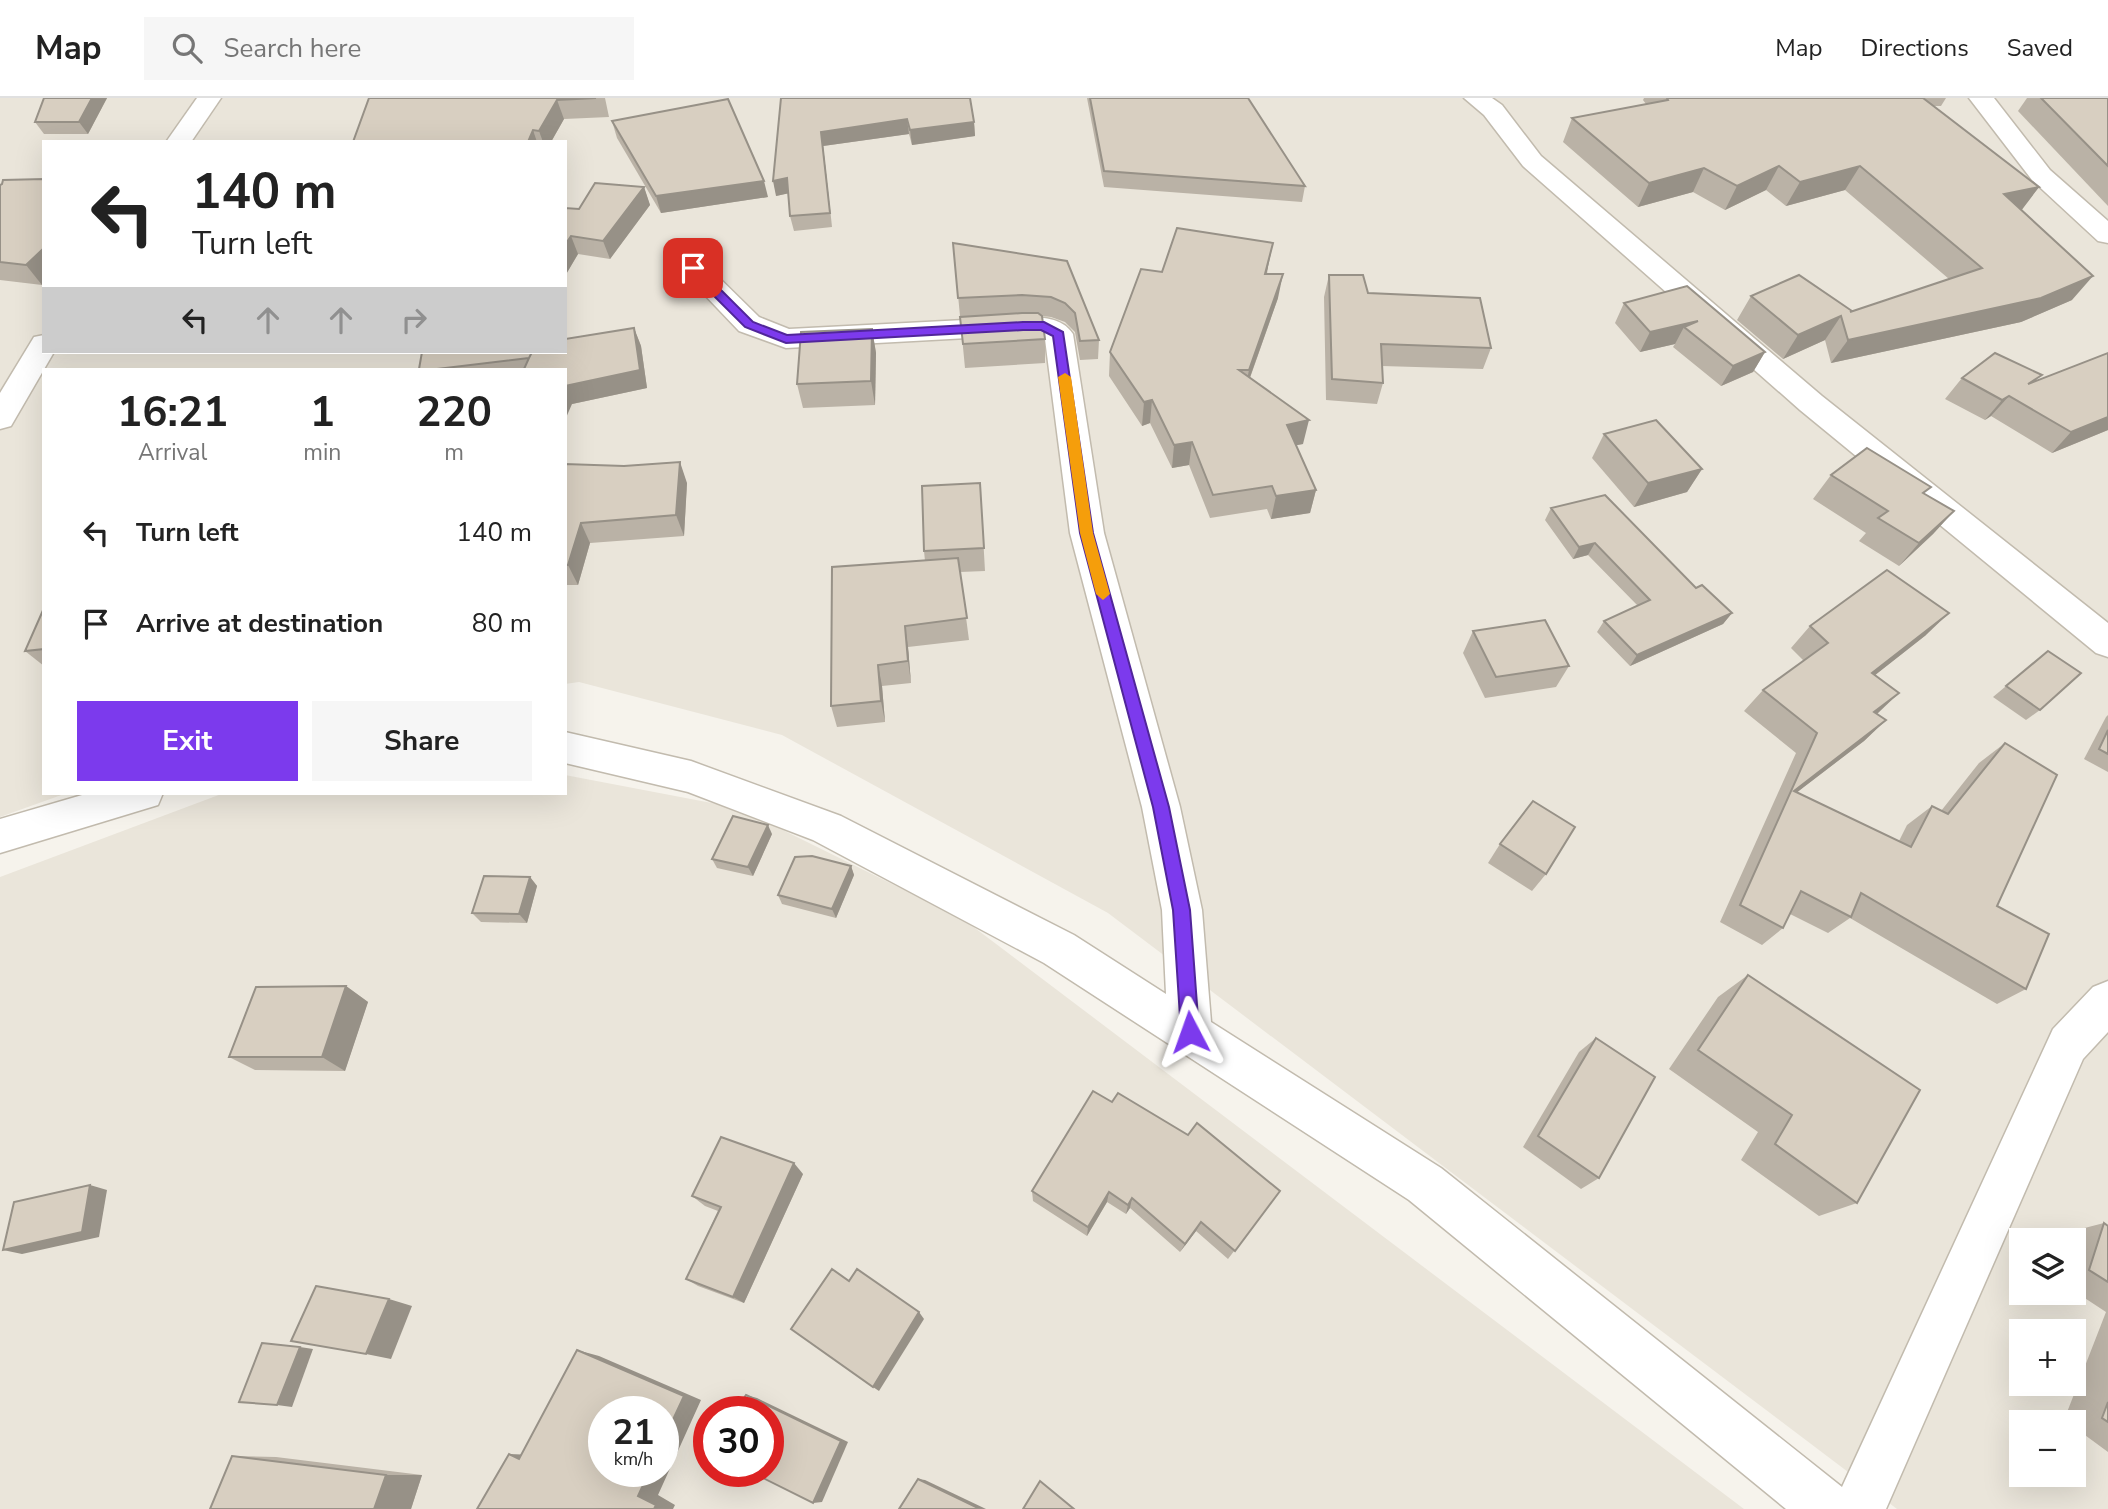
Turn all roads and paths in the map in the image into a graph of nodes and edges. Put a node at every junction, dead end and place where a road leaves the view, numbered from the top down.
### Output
1 (209, 98) edge
2 (1476, 98) edge
3 (1981, 98) edge
4 (179, 140) edge
5 (2079, 210) junction
6 (2108, 210) edge
7 (2108, 235) edge
8 (693, 268) dead end
9 (42, 348) edge
10 (0, 419) edge
11 (2108, 643) edge
12 (567, 747) edge
13 (137, 795) edge
14 (0, 836) edge
15 (2108, 1001) edge
16 (1190, 1032) junction
17 (1828, 1509) edge
18 (1859, 1509) edge

1 - 4 street
2 - 11 street
3 - 5 street
5 - 6 street
5 - 7 street
8 - 16 street
9 - 10 street
12 - 16 street
13 - 14 street
15 - 18 street
16 - 17 street

